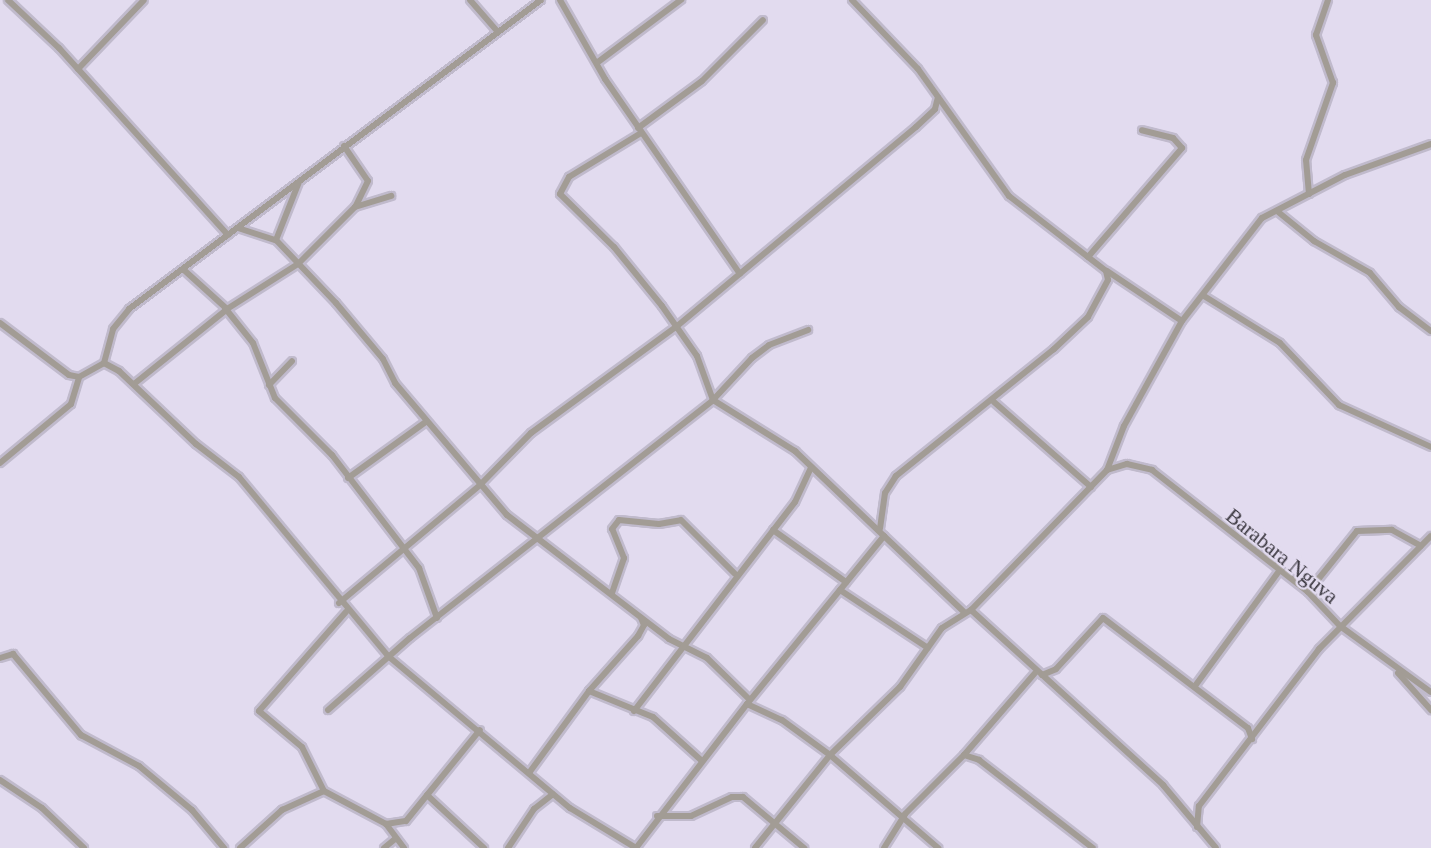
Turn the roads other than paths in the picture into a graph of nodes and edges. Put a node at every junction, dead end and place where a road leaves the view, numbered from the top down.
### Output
1 (8, 0) edge
2 (144, 0) edge
3 (470, 0) edge
4 (541, 0) edge
5 (560, 0) edge
6 (681, 0) edge
7 (852, 0) edge
8 (1328, 0) edge
9 (763, 20) dead end
10 (497, 31) junction
11 (598, 62) junction
12 (78, 69) junction
13 (938, 97) junction
14 (944, 105) junction
15 (935, 109) junction
16 (1142, 130) dead end
17 (640, 131) junction
18 (1431, 144) edge
19 (344, 146) junction
20 (301, 178) junction
21 (1309, 194) junction
22 (391, 196) dead end
23 (355, 207) junction
24 (1276, 211) junction
25 (238, 228) junction
26 (228, 235) junction
27 (276, 240) junction
28 (1088, 257) junction
29 (298, 264) junction
30 (184, 270) junction
31 (1106, 271) junction
32 (740, 274) junction
33 (1204, 296) junction
34 (225, 309) junction
35 (1182, 321) junction
36 (0, 323) edge
37 (676, 327) junction
38 (808, 330) dead end
39 (1431, 331) edge
40 (292, 361) dead end
41 (104, 363) junction
42 (80, 377) junction
43 (134, 384) junction
44 (268, 385) junction
45 (713, 399) junction
46 (994, 402) junction
47 (427, 421) junction
48 (1431, 447) edge
49 (0, 463) edge
50 (811, 468) junction
51 (1107, 470) junction
52 (348, 478) junction
53 (480, 485) junction
54 (1091, 487) junction
55 (773, 530) junction
56 (882, 533) junction
57 (1431, 536) edge
58 (536, 538) junction
59 (1421, 546) junction
60 (400, 549) junction
61 (1280, 570) junction
62 (735, 574) junction
63 (846, 582) junction
64 (840, 590) junction
65 (1308, 592) junction
66 (612, 593) junction
67 (339, 603) junction
68 (968, 611) junction
69 (346, 612) junction
70 (639, 615) junction
71 (437, 618) junction
72 (1340, 626) junction
73 (682, 644) junction
74 (928, 648) junction
75 (388, 656) junction
76 (0, 658) edge
77 (1395, 667) junction
78 (1039, 674) junction
79 (1195, 686) junction
80 (589, 691) junction
81 (1431, 692) edge
82 (747, 701) junction
83 (328, 710) dead end
84 (1431, 710) edge
85 (634, 711) junction
86 (1248, 728) junction
87 (1260, 729) junction
88 (480, 730) junction
89 (1252, 739) junction
90 (964, 754) junction
91 (830, 755) junction
92 (701, 760) junction
93 (529, 773) junction
94 (0, 780) edge
95 (324, 791) junction
96 (553, 794) junction
97 (427, 795) junction
98 (905, 814) junction
99 (657, 816) junction
100 (386, 824) junction
101 (776, 824) junction
102 (1197, 827) junction
103 (395, 839) junction
104 (84, 848) edge
105 (224, 848) edge
106 (240, 848) edge
107 (384, 848) edge
108 (404, 848) edge
109 (484, 848) edge
110 (508, 848) edge
111 (636, 848) edge
112 (755, 848) edge
113 (804, 848) edge
114 (884, 848) edge
115 (938, 848) edge
116 (1093, 848) edge
117 (1216, 848) edge

1 - 12 street
2 - 12 street
3 - 10 street
4 - 10 street
5 - 11 street
6 - 11 street
7 - 13 street
8 - 21 street
9 - 17 street
10 - 19 street
11 - 17 street
12 - 26 street
13 - 14 street
13 - 15 street
14 - 15 street
14 - 28 street
15 - 32 street
16 - 28 street
17 - 32 street
17 - 37 street
18 - 21 street
19 - 20 street
19 - 23 street
20 - 25 street
20 - 27 street
21 - 24 street
22 - 23 street
23 - 29 street
24 - 33 street
24 - 39 street
25 - 26 street
25 - 27 street
26 - 30 street
27 - 29 street
28 - 31 street
29 - 34 street
29 - 47 street
30 - 34 street
30 - 41 street
31 - 35 street
31 - 46 street
32 - 37 street
33 - 35 street
33 - 48 street
34 - 43 street
34 - 44 street
35 - 51 street
36 - 42 street
37 - 45 street
37 - 53 street
38 - 45 street
40 - 44 street
41 - 42 street
41 - 43 street
42 - 49 street
43 - 67 street
44 - 52 street
45 - 50 street
45 - 58 street
46 - 54 street
46 - 56 street
47 - 52 street
47 - 53 street
50 - 55 street
50 - 56 street
51 - 54 street
51 - 61 street, Barabara Nguva
52 - 60 street
53 - 58 street
53 - 60 street
54 - 68 street
55 - 62 street
55 - 63 street
56 - 63 street
56 - 68 street
57 - 59 street
58 - 66 street
58 - 71 street
59 - 65 street
59 - 72 street
60 - 67 street
60 - 71 street
61 - 65 street, Barabara Nguva
61 - 79 street
62 - 66 street
62 - 73 street
63 - 64 street
64 - 74 street
64 - 82 street
65 - 72 street, Barabara Nguva
66 - 70 street
67 - 69 street
68 - 74 street
68 - 78 street
69 - 75 street
69 - 95 street
70 - 73 street
70 - 80 street
71 - 75 street
72 - 77 street, Barabara Nguva
72 - 87 street
73 - 82 street
73 - 85 street
74 - 91 street
75 - 83 street
75 - 88 street
76 - 105 street
77 - 81 street, Barabara Nguva
77 - 84 street
78 - 79 street
78 - 90 street
78 - 102 street
79 - 86 street
80 - 85 street
80 - 93 street
82 - 91 street
82 - 92 street
85 - 92 street
86 - 87 street
86 - 89 street
87 - 89 street
88 - 93 street
88 - 97 street
89 - 102 street
90 - 98 street
90 - 116 street
91 - 98 street
91 - 101 street
92 - 99 street
93 - 96 street
94 - 104 street
95 - 100 street
95 - 106 street
96 - 110 street
96 - 111 street
97 - 100 street
97 - 109 street
98 - 114 street
98 - 115 street
99 - 101 street
99 - 111 street
100 - 103 street
101 - 112 street
101 - 113 street
102 - 117 street
103 - 107 street
103 - 108 street

